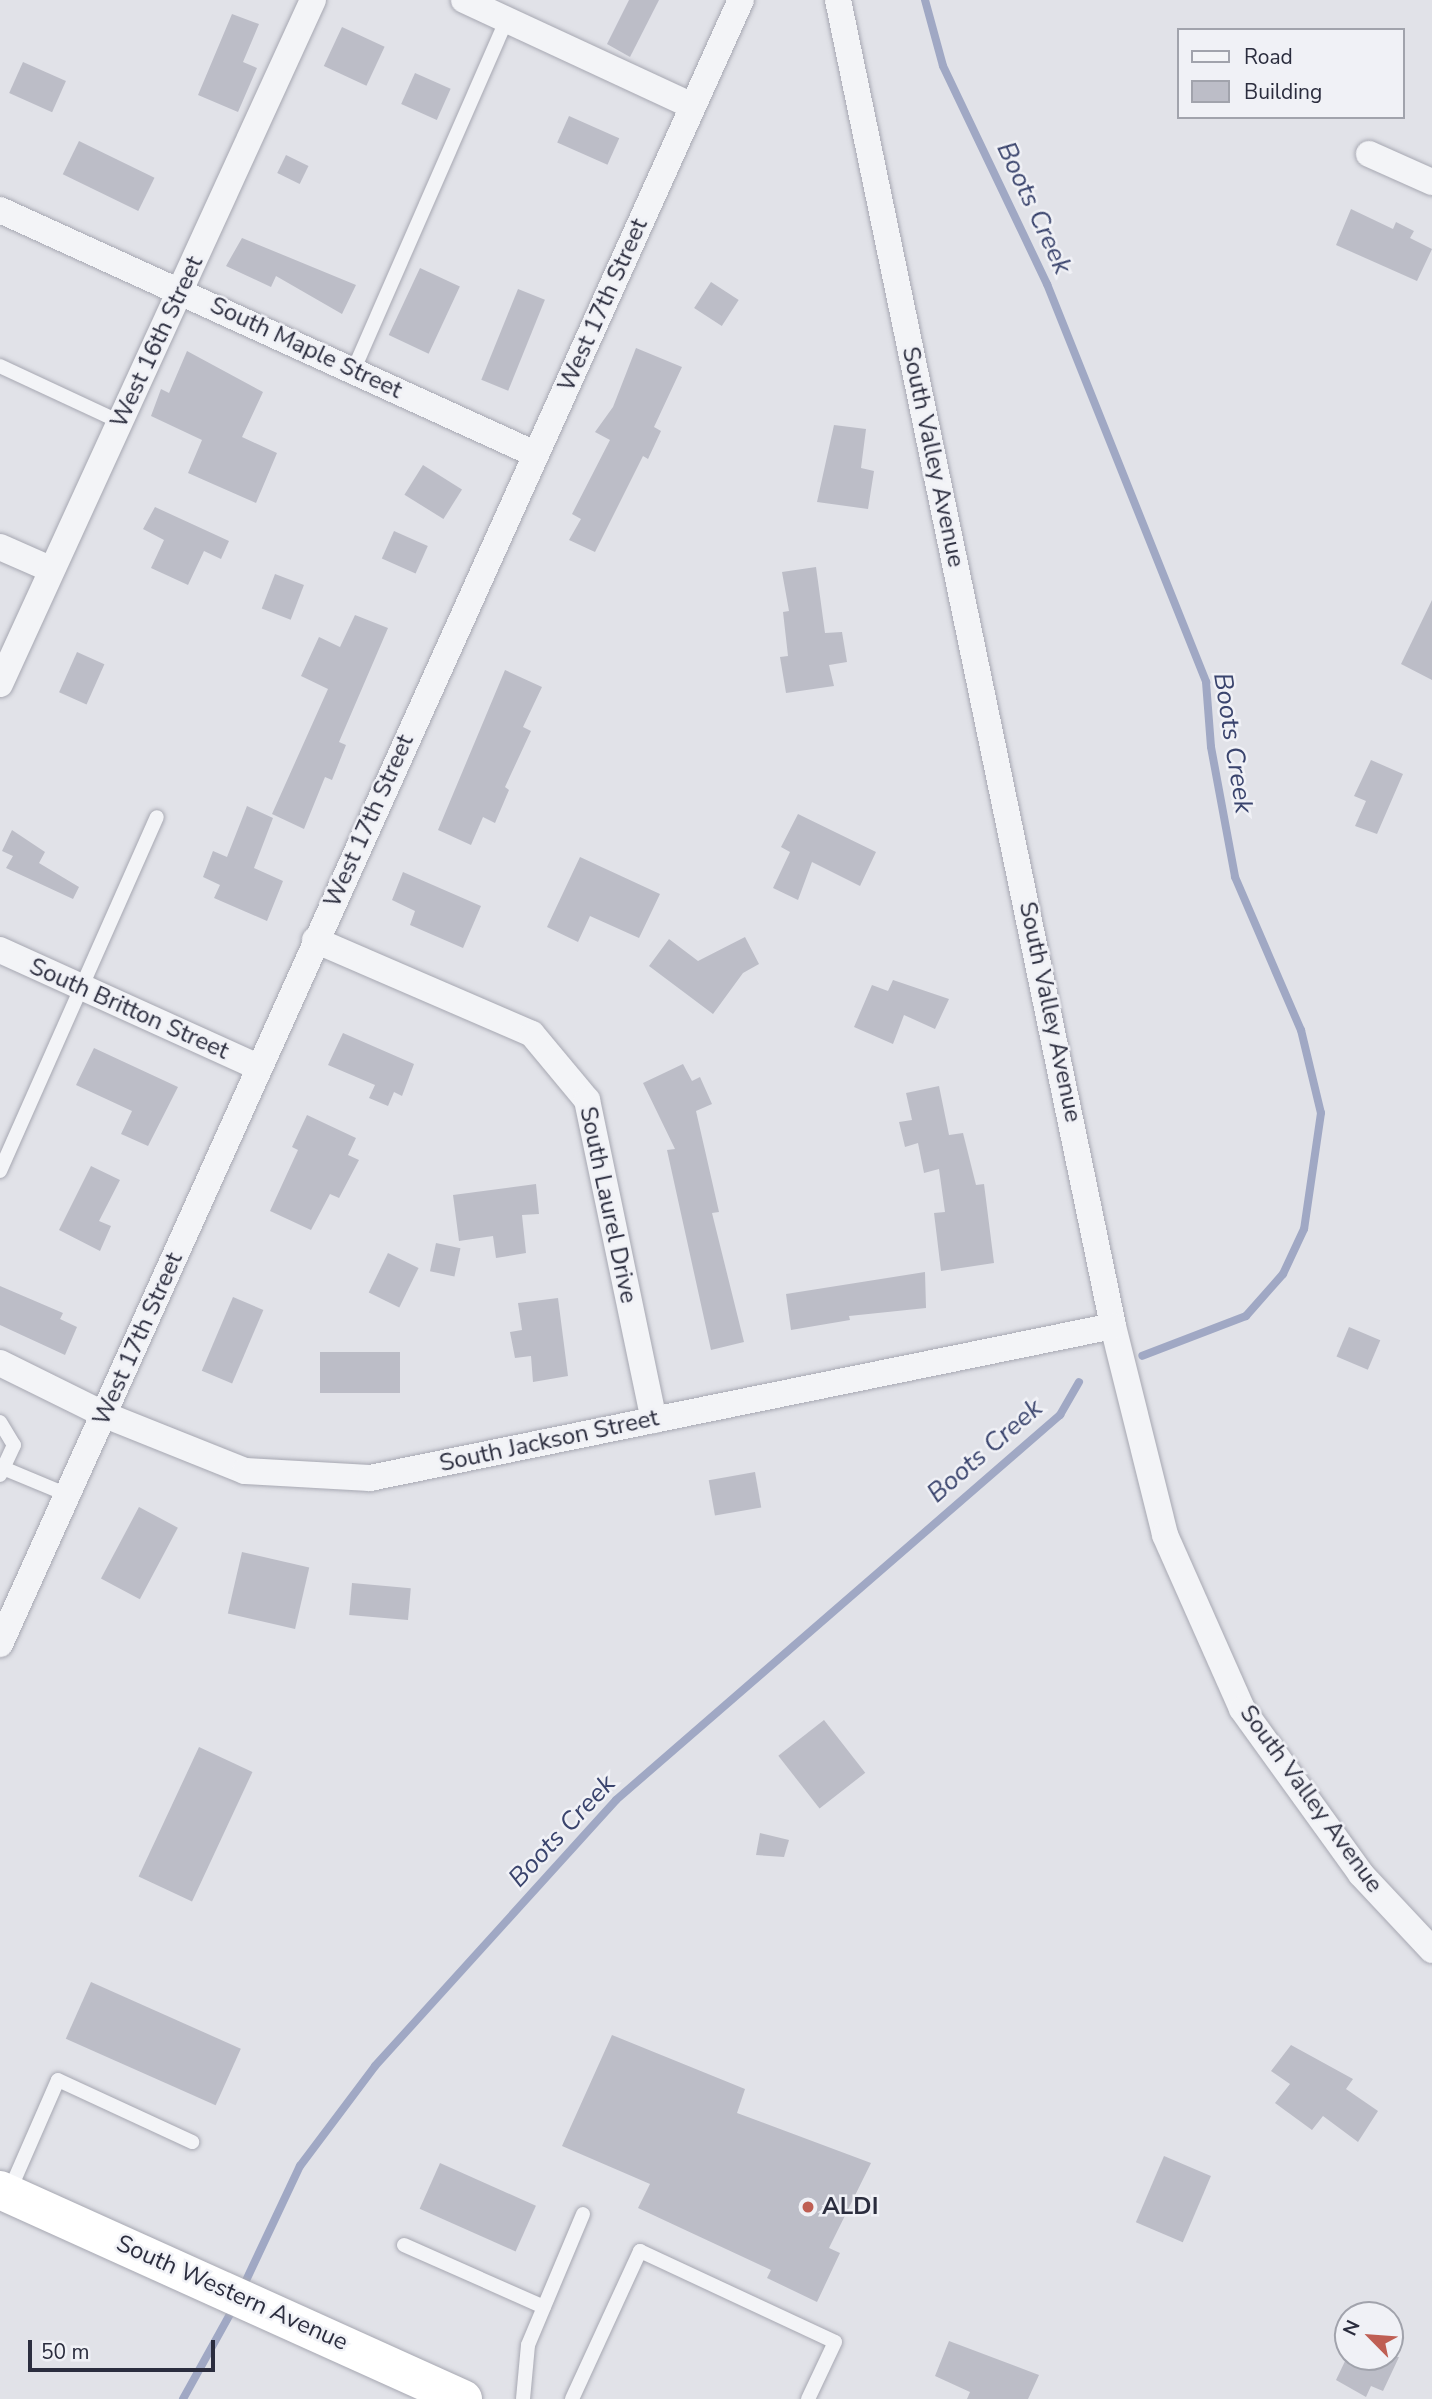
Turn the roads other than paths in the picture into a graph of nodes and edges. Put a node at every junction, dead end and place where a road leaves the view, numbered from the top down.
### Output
1 (313, 0) edge
2 (464, 0) edge
3 (740, 0) edge
4 (838, 0) edge
5 (507, 18) junction
6 (692, 107) junction
7 (1369, 154) dead end
8 (1432, 182) edge
9 (0, 210) edge
10 (182, 291) junction
11 (0, 366) edge
12 (355, 369) junction
13 (120, 422) junction
14 (535, 454) junction
15 (0, 547) edge
16 (50, 569) junction
17 (0, 684) edge
18 (157, 817) dead end
19 (315, 940) junction
20 (0, 950) edge
21 (78, 986) junction
22 (258, 1067) junction
23 (0, 1171) edge
24 (1113, 1326) junction
25 (0, 1363) edge
26 (105, 1415) junction
27 (654, 1420) junction
28 (0, 1422) edge
29 (2, 1471) edge
30 (68, 1495) junction
31 (0, 1644) edge
32 (1432, 1950) edge
33 (192, 2142) dead end
34 (4, 2192) edge
35 (583, 2214) dead end
36 (404, 2245) dead end
37 (544, 2307) junction
38 (463, 2399) edge
39 (523, 2399) edge
40 (572, 2399) edge
41 (808, 2399) edge

1 - 10 street, West 16th Street
2 - 5 street
3 - 6 street, West 17th Street
4 - 24 street, South Valley Avenue
5 - 6 street
5 - 12 lane
6 - 14 street, West 17th Street
7 - 8 street
9 - 10 street, South Maple Street
10 - 12 street, South Maple Street
10 - 13 street, West 16th Street
11 - 13 lane
12 - 14 street, South Maple Street
13 - 16 street, West 16th Street
14 - 19 street, West 17th Street
15 - 16 street
16 - 17 street, West 16th Street
18 - 21 lane
19 - 22 street, West 17th Street
19 - 27 street, South Laurel Drive
20 - 21 street, South Britton Street
21 - 22 street, South Britton Street
21 - 23 lane
22 - 26 street, West 17th Street
24 - 27 street, South Jackson Street
24 - 32 street, South Valley Avenue
25 - 26 street, South Jackson Street
26 - 27 street, South Jackson Street
26 - 30 street, West 17th Street
28 - 29 lane
29 - 30 lane
30 - 31 street, West 17th Street
33 - 34 lane
34 - 38 highway, South Western Avenue
35 - 37 lane
36 - 37 lane
37 - 39 lane
40 - 41 lane

